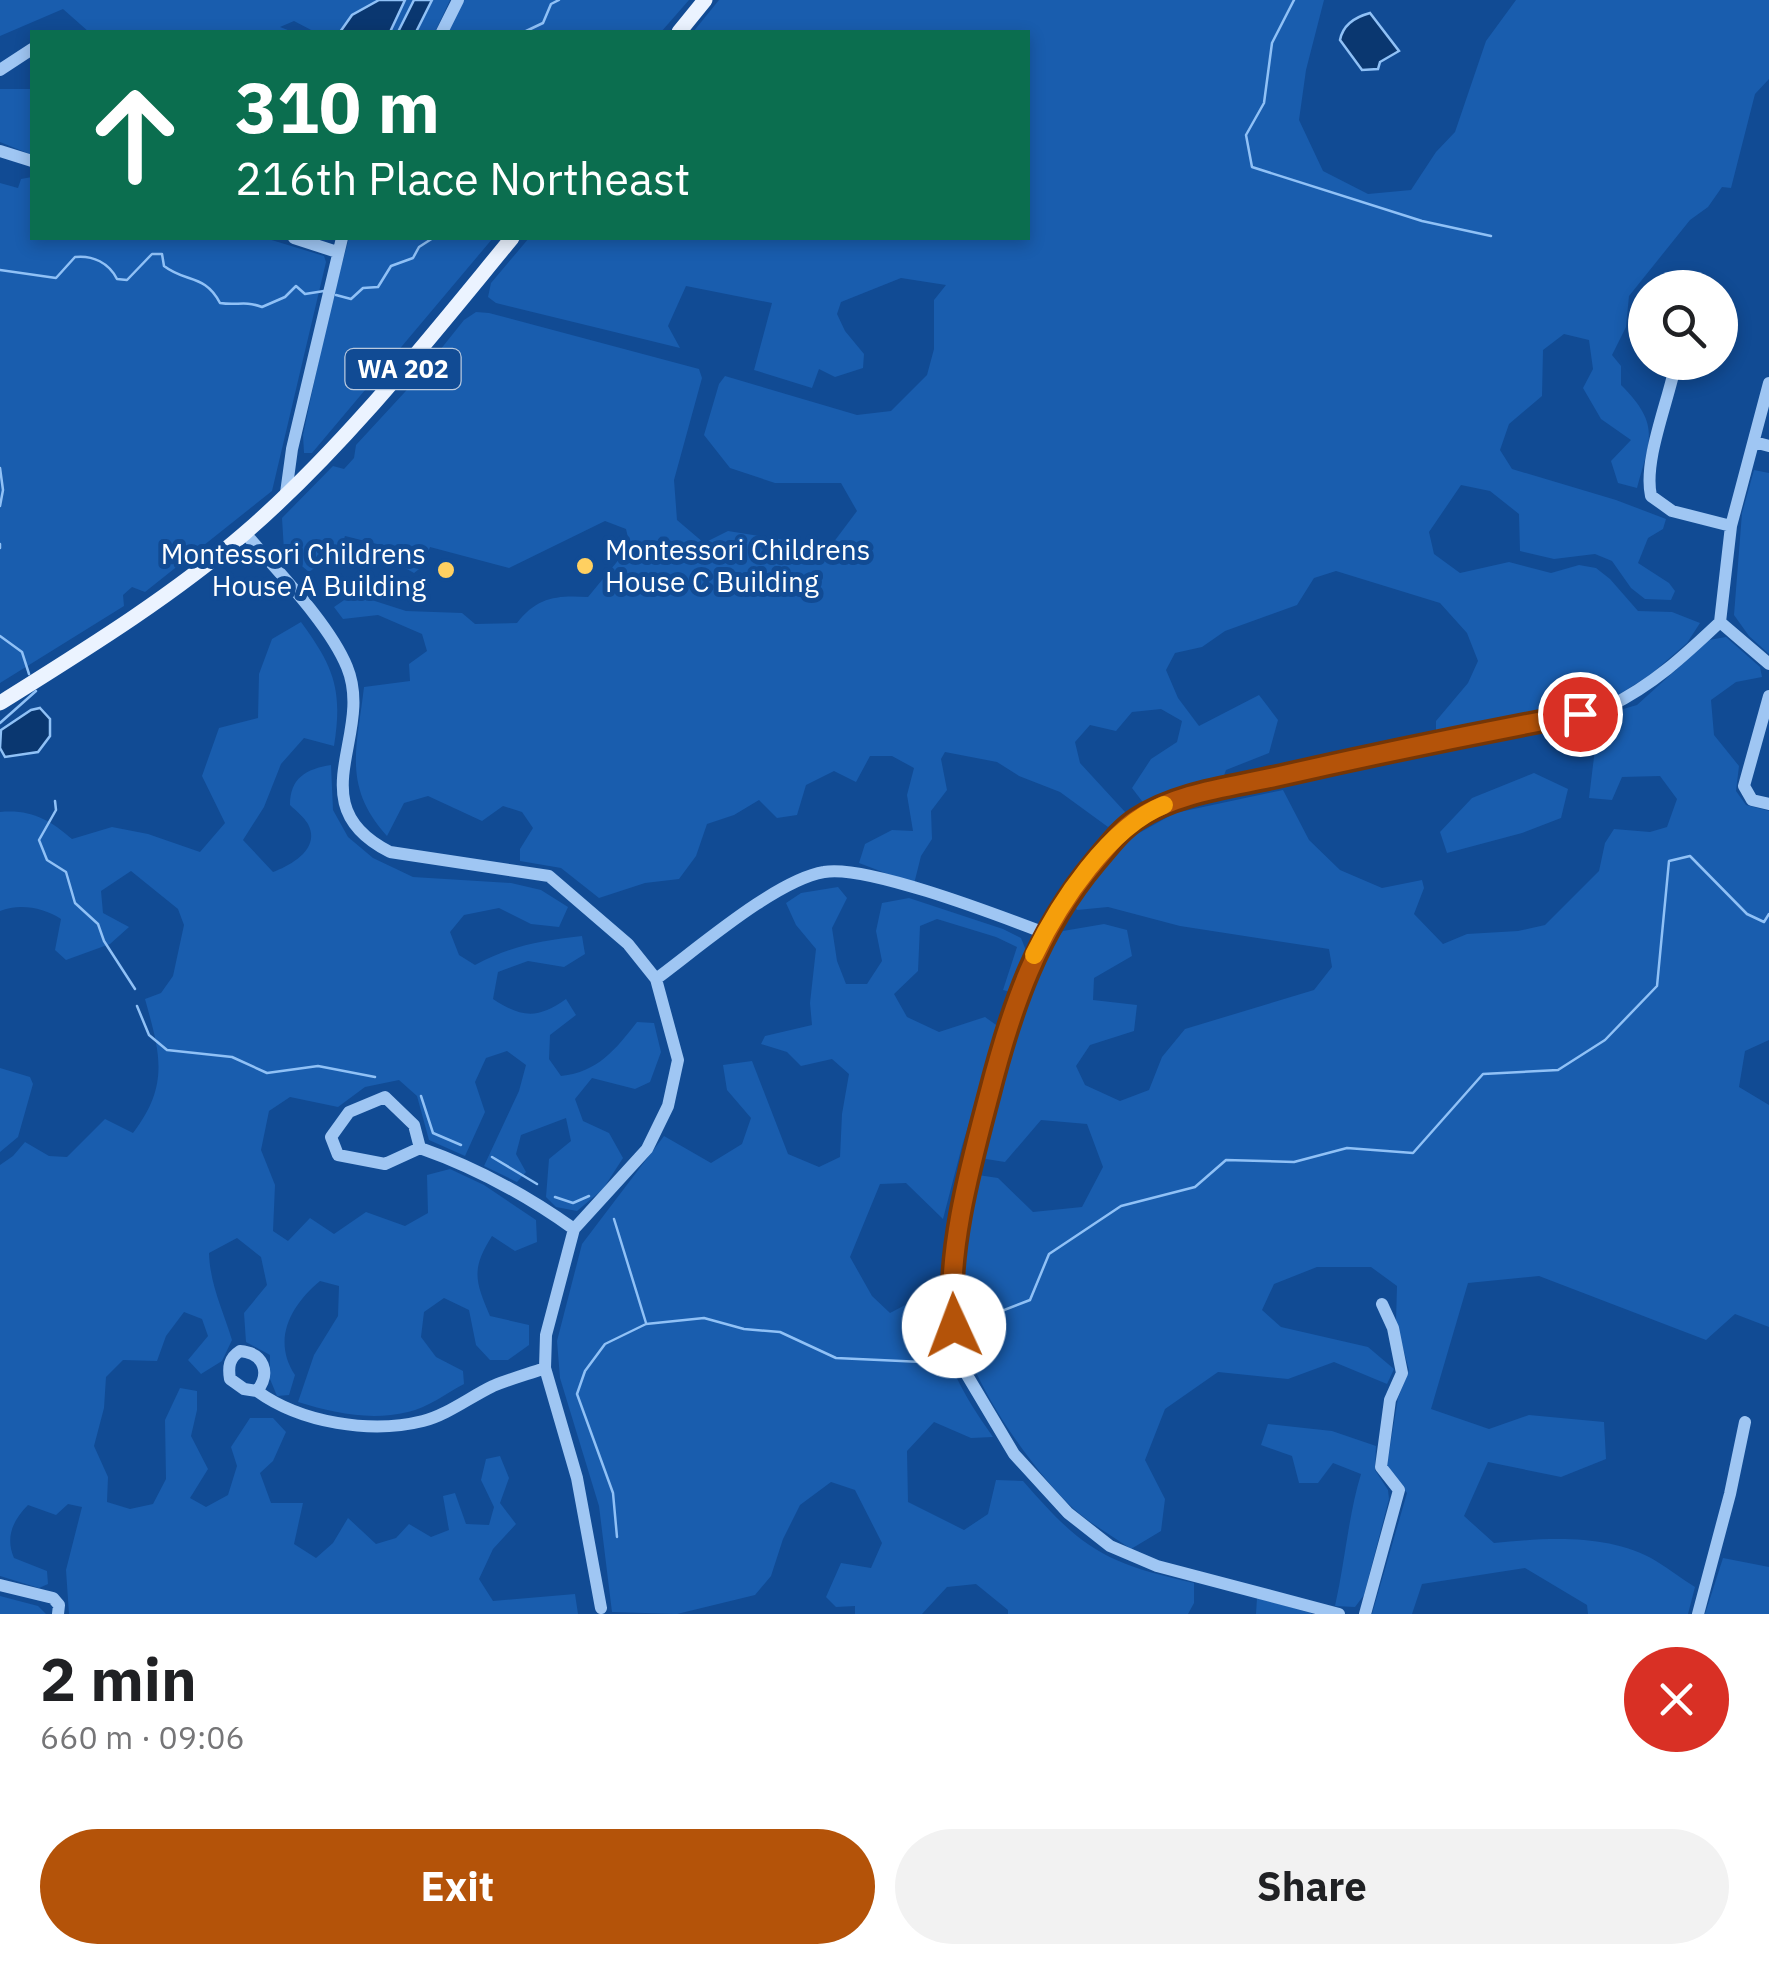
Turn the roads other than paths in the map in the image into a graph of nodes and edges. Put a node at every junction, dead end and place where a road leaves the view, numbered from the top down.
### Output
1 (458, 0) edge
2 (705, 0) edge
3 (443, 30) edge
4 (681, 30) edge
5 (30, 49) edge
6 (0, 70) edge
7 (0, 151) edge
8 (30, 160) edge
9 (300, 240) edge
10 (341, 240) edge
11 (510, 240) edge
12 (336, 252) junction
13 (1672, 380) edge
14 (1769, 384) edge
15 (1754, 442) junction
16 (1769, 446) edge
17 (286, 493) junction
18 (1730, 526) junction
19 (245, 533) junction
20 (1720, 622) junction
21 (1769, 664) edge
22 (1769, 696) edge
23 (2, 702) edge
24 (1769, 804) edge
25 (1045, 933) junction
26 (656, 979) junction
27 (420, 1148) junction
28 (574, 1229) junction
29 (1382, 1304) dead end
30 (545, 1368) junction
31 (258, 1391) dead end
32 (1744, 1422) dead end
33 (0, 1585) edge
34 (601, 1608) dead end
35 (58, 1614) edge
36 (1340, 1614) edge
37 (1365, 1614) edge
38 (1698, 1614) edge

1 - 3 street
2 - 4 main road
5 - 6 street
7 - 8 street
9 - 12 street
10 - 12 street
11 - 17 main road, WA 202
12 - 17 street
13 - 18 street
14 - 15 street
15 - 16 street
15 - 18 street
17 - 19 main road, WA 202
18 - 20 street
19 - 23 main road, WA 202
19 - 26 street
20 - 21 street
20 - 25 street
22 - 24 street
25 - 26 street
25 - 36 street
26 - 28 street
27 - 27 street
27 - 28 street
28 - 30 street
29 - 37 street
30 - 31 street
30 - 34 street
32 - 38 street
33 - 35 street

